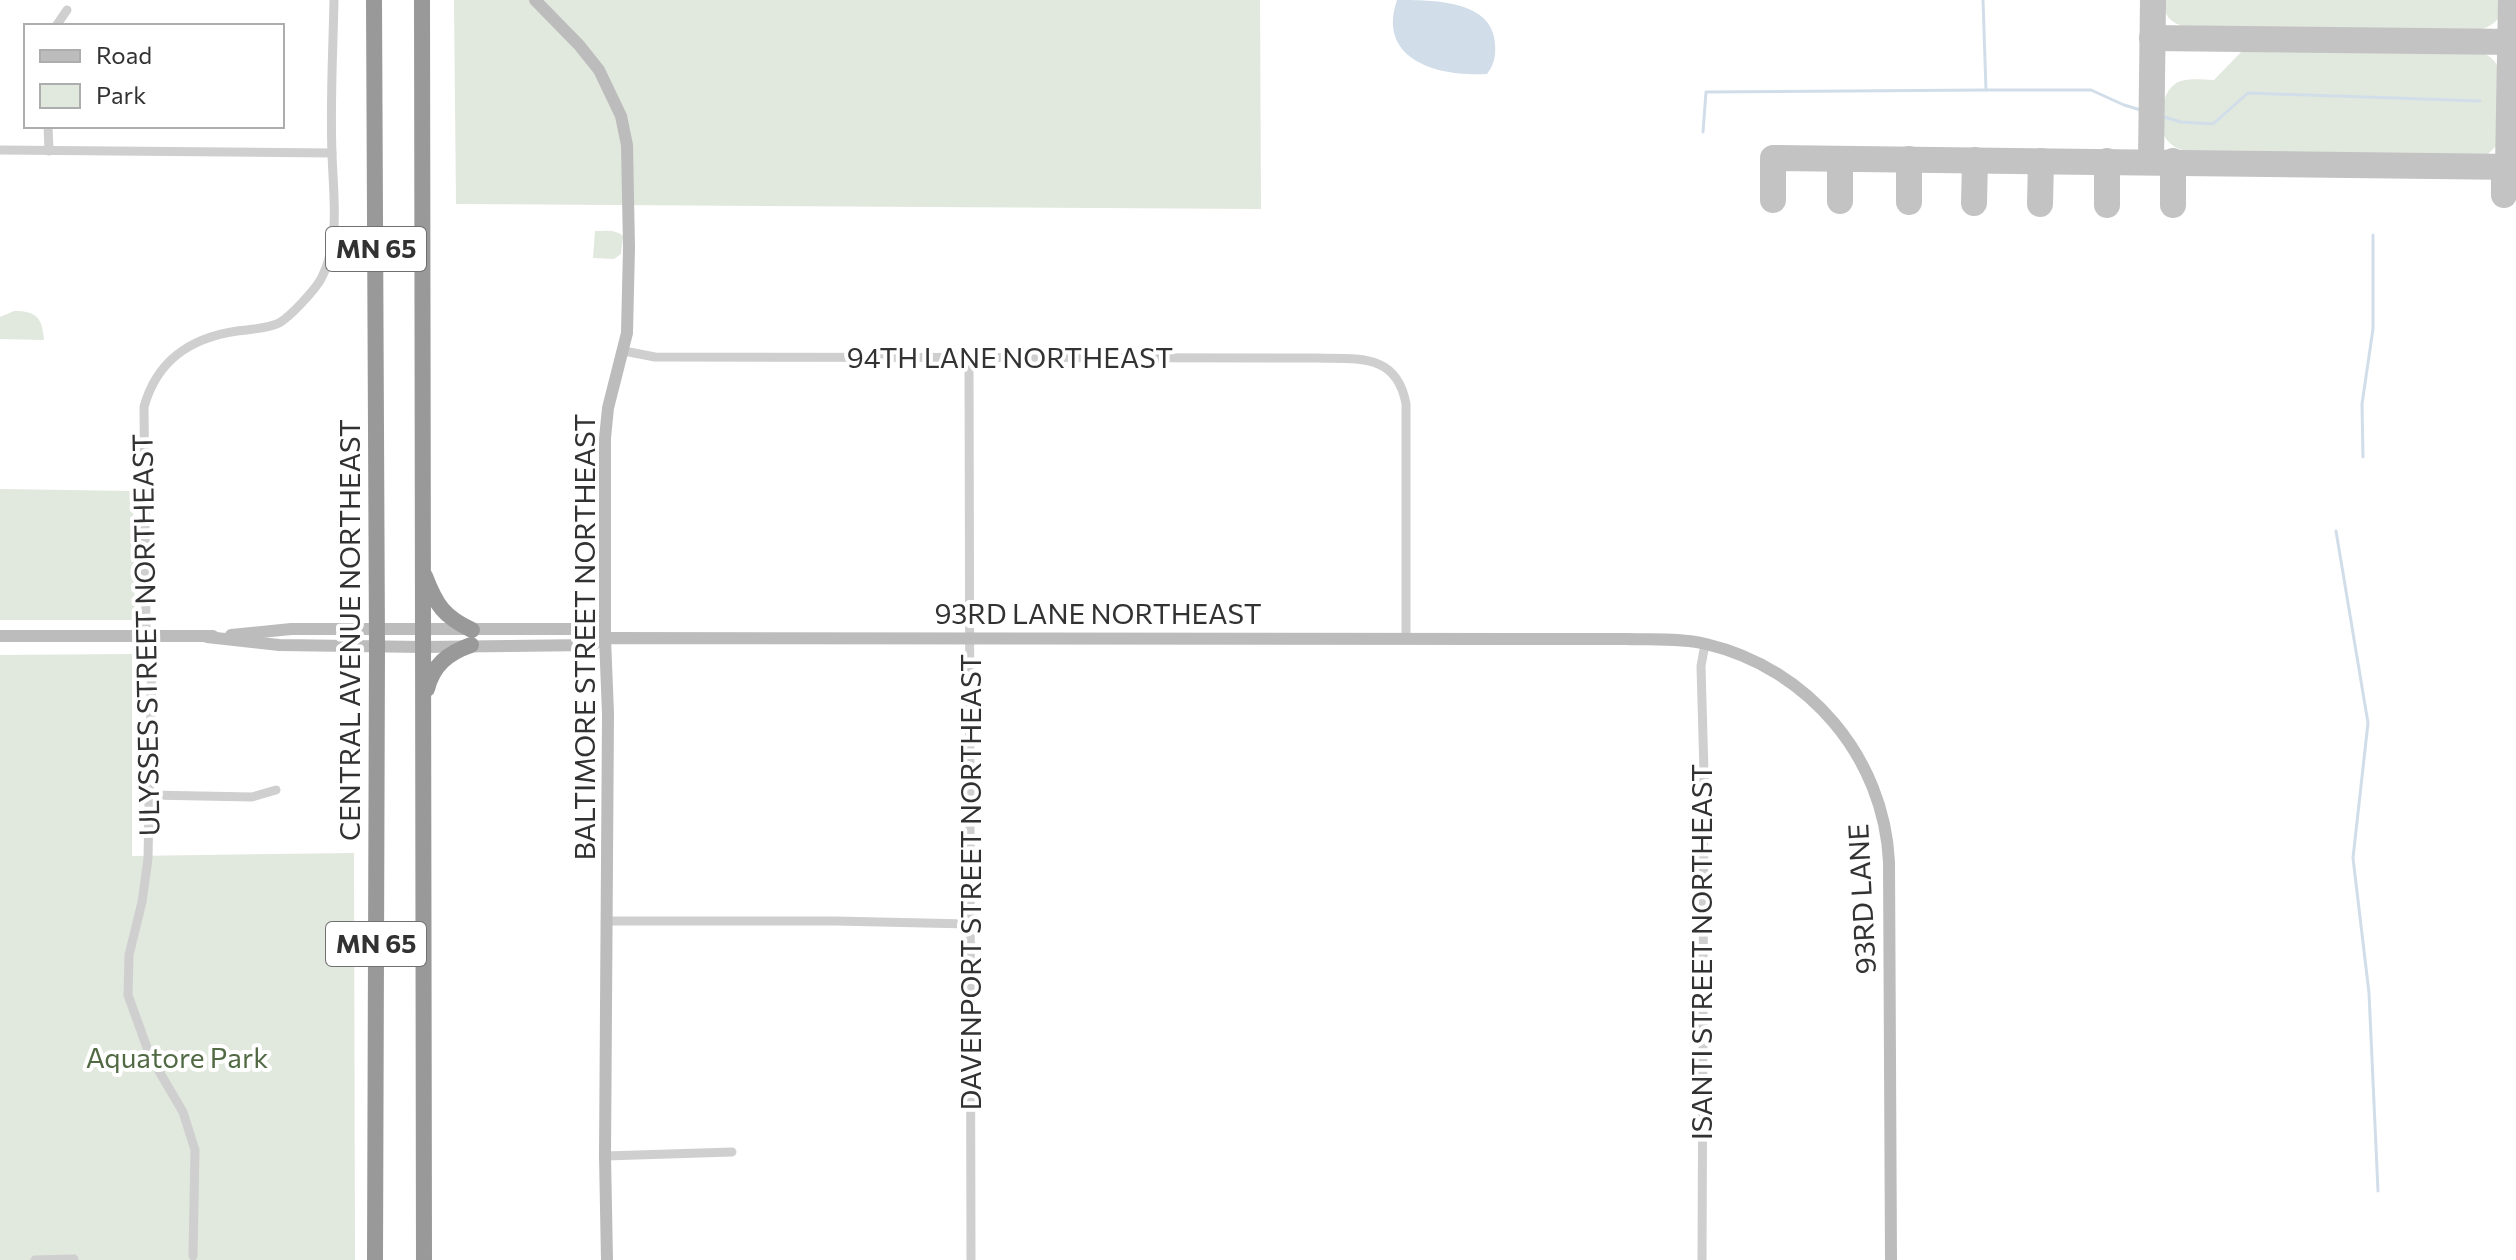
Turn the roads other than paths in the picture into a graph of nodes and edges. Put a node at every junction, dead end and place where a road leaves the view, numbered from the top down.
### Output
1 (334, 0) edge
2 (374, 0) edge
3 (422, 0) edge
4 (535, 0) edge
5 (67, 10) dead end
6 (57, 24) edge
7 (48, 128) edge
8 (0, 150) edge
9 (49, 151) junction
10 (332, 153) junction
11 (624, 351) junction
12 (969, 359) junction
13 (423, 571) junction
14 (376, 628) junction
15 (423, 628) junction
16 (0, 636) edge
17 (151, 637) junction
18 (207, 637) junction
19 (472, 638) junction
20 (605, 638) junction
21 (971, 638) junction
22 (1406, 639) junction
23 (1590, 639) joint
24 (1705, 644) junction
25 (377, 647) junction
26 (423, 647) junction
27 (423, 707) junction
28 (276, 790) dead end
29 (149, 795) junction
30 (608, 921) junction
31 (969, 924) junction
32 (732, 1152) dead end
33 (605, 1156) junction
34 (193, 1256) dead end
35 (424, 1256) edge
36 (74, 1259) edge
37 (35, 1260) edge
38 (375, 1260) edge
39 (607, 1260) edge
40 (971, 1260) edge
41 (1702, 1260) edge
42 (1891, 1260) edge

1 - 10 street, ULYSSES STREET NORTHEAST
2 - 14 highway, CENTRAL AVENUE NORTHEAST / MN 65
3 - 13 highway, MN 65
4 - 11 street, BALTIMORE STREET NORTHEAST
5 - 6 street
7 - 9 street
8 - 9 street
9 - 10 street
10 - 17 street, ULYSSES STREET NORTHEAST
11 - 12 street, 94TH LANE NORTHEAST
11 - 20 street, BALTIMORE STREET NORTHEAST
12 - 21 street, DAVENPORT STREET NORTHEAST
12 - 22 street, 94TH LANE NORTHEAST
13 - 15 highway, MN 65
13 - 19 highway
14 - 15 street, 93RD LANE NORTHEAST
14 - 18 street, 93RD LANE NORTHEAST
14 - 25 highway, CENTRAL AVENUE NORTHEAST / MN 65
15 - 19 street, 93RD LANE NORTHEAST
15 - 26 highway, MN 65
16 - 17 street
17 - 18 street
17 - 29 street, ULYSSES STREET NORTHEAST
18 - 25 street, 93RD LANE NORTHEAST
19 - 20 street, 93RD LANE NORTHEAST
19 - 26 street, 93RD LANE NORTHEAST
19 - 27 highway
20 - 21 street, 93RD LANE NORTHEAST
20 - 30 street, BALTIMORE STREET NORTHEAST
21 - 22 street, 93RD LANE NORTHEAST
21 - 31 street, DAVENPORT STREET NORTHEAST
22 - 23 street, 93RD LANE NORTHEAST
23 - 24 street, 93RD LANE
24 - 41 street, ISANTI STREET NORTHEAST
24 - 42 street, 93RD LANE
25 - 26 street, 93RD LANE NORTHEAST
25 - 38 highway, CENTRAL AVENUE NORTHEAST / MN 65
26 - 27 highway, MN 65
27 - 35 highway, MN 65
28 - 29 street
29 - 34 street, ULYSSES STREET NORTHEAST
30 - 31 street
30 - 33 street, BALTIMORE STREET NORTHEAST
31 - 40 street, DAVENPORT STREET NORTHEAST
32 - 33 street
33 - 39 street, BALTIMORE STREET NORTHEAST
36 - 37 street

